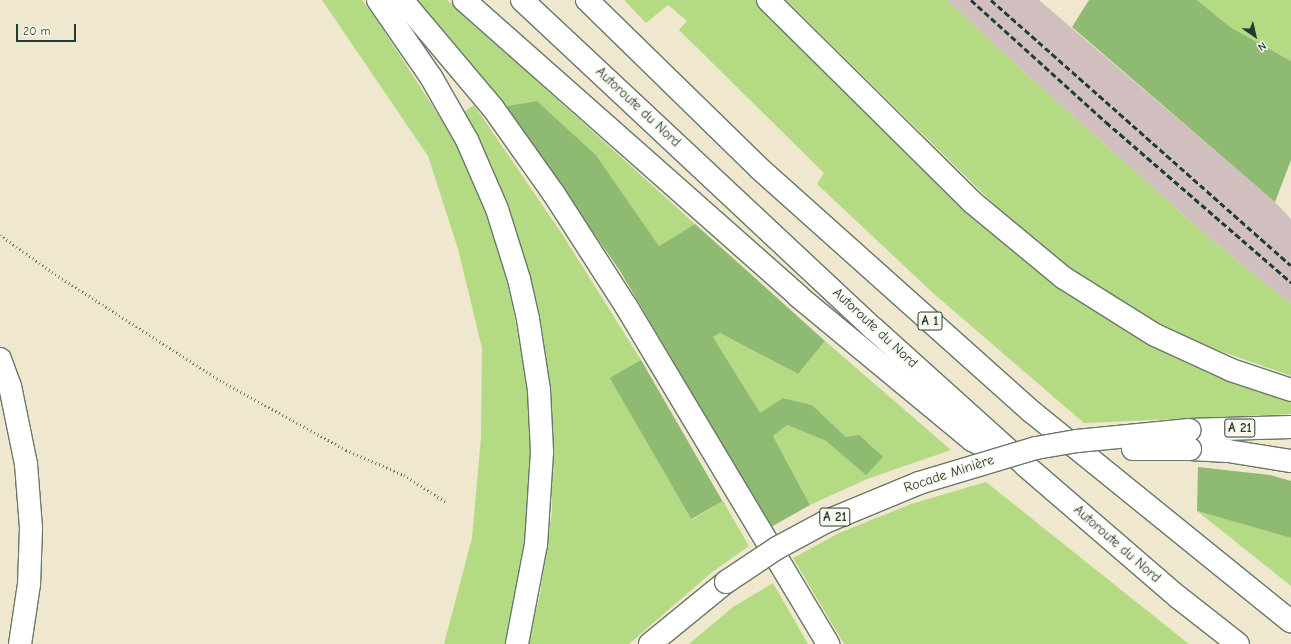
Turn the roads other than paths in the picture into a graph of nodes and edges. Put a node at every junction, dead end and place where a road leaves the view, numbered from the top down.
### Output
1 (378, 0) edge
2 (402, 0) edge
3 (464, 0) edge
4 (522, 0) edge
5 (587, 0) edge
6 (768, 0) edge
7 (0, 359) edge
8 (1291, 390) edge
9 (1291, 427) edge
10 (1190, 439) junction
11 (1291, 461) edge
12 (1026, 466) junction
13 (1291, 622) edge
14 (20, 644) edge
15 (517, 644) edge
16 (650, 644) edge
17 (828, 644) edge
18 (1238, 644) edge

1 - 15 main road
2 - 17 main road
3 - 12 main road
4 - 12 main road, Autoroute du Nord
5 - 13 main road, A 1
6 - 8 main road
7 - 14 main road
9 - 10 main road, Rocade Minière / A 21
10 - 11 main road
10 - 16 main road, Rocade Minière / A 21, bridge
12 - 18 main road, Autoroute du Nord

